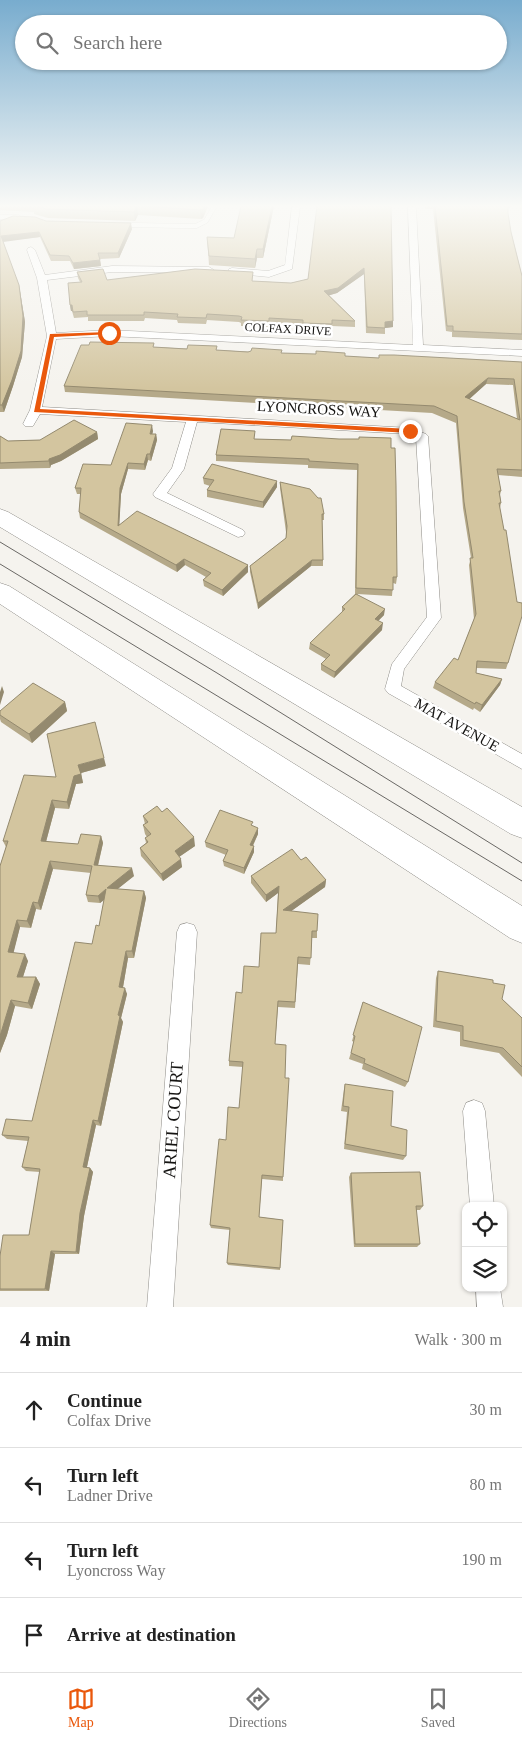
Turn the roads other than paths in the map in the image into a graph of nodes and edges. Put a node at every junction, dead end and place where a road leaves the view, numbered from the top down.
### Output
1 (38, 268) edge
2 (286, 268) edge
3 (415, 268) edge
4 (42, 278) junction
5 (52, 336) junction
6 (418, 348) junction
7 (522, 353) edge
8 (36, 410) junction
9 (194, 418) junction
10 (29, 424) dead end
11 (0, 517) edge
12 (238, 533) dead end
13 (0, 592) edge
14 (393, 689) joint
15 (522, 762) edge
16 (522, 824) edge
17 (522, 926) edge
18 (187, 932) dead end
19 (474, 1111) dead end
20 (482, 1202) edge
21 (488, 1292) edge
22 (160, 1307) edge
23 (490, 1307) edge

1 - 4 street
2 - 4 street
3 - 6 street
4 - 5 street
5 - 6 street, COLFAX DRIVE
5 - 8 street
6 - 7 street, COLFAX DRIVE
8 - 9 street, LYONCROSS WAY
8 - 10 street
9 - 12 street
9 - 14 street, LYONCROSS WAY
11 - 16 highway
13 - 17 highway
14 - 15 street, MAT AVENUE
18 - 22 street, ARIEL COURT
19 - 20 street
21 - 23 street

